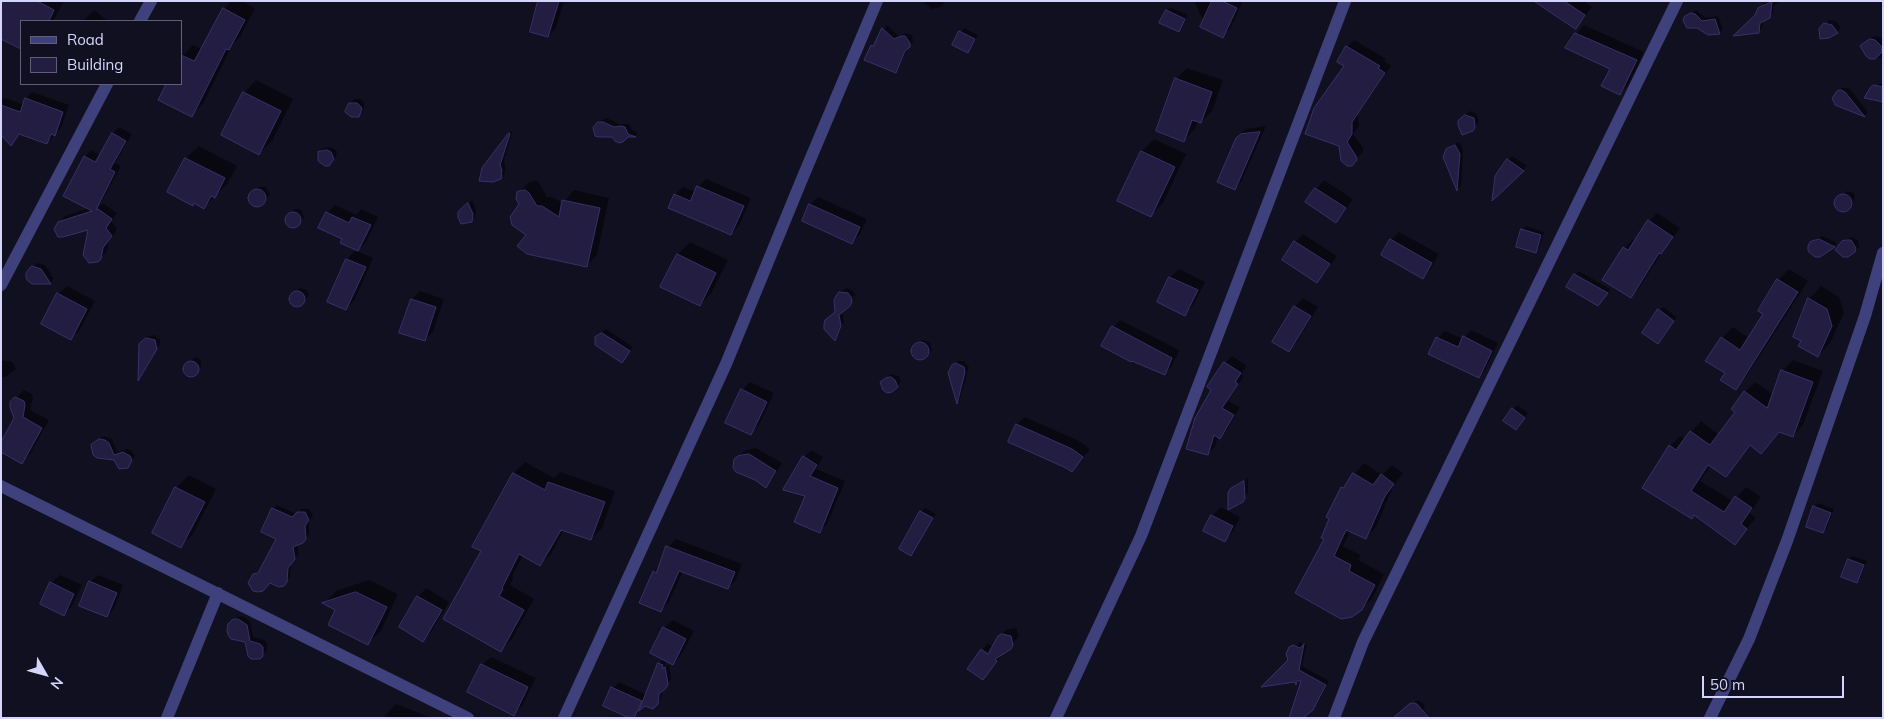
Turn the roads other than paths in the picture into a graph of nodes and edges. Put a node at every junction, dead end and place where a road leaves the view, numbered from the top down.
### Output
1 (151, 1) edge
2 (877, 1) edge
3 (1345, 1) edge
4 (1677, 1) edge
5 (141, 20) edge
6 (106, 85) edge
7 (1883, 253) edge
8 (1, 285) edge
9 (1, 486) edge
10 (218, 593) junction
11 (167, 718) edge
12 (468, 718) edge
13 (564, 718) edge
14 (1056, 718) edge
15 (1334, 718) edge
16 (1710, 718) edge

1 - 5 street
2 - 13 street
3 - 14 street
4 - 15 street
6 - 8 street
7 - 16 street
9 - 10 street
10 - 11 street
10 - 12 street

